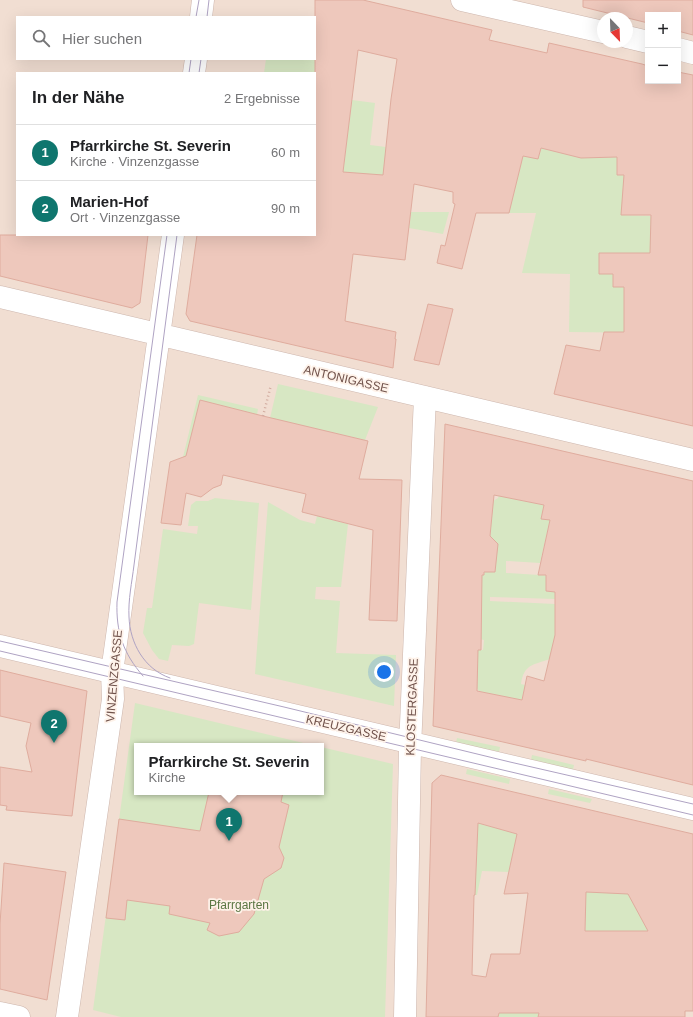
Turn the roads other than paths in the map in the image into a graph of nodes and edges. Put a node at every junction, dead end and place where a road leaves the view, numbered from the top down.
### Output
1 (203, 0) edge
2 (462, 0) edge
3 (201, 16) edge
4 (597, 31) edge
5 (633, 39) edge
6 (645, 41) edge
7 (681, 50) edge
8 (693, 52) edge
9 (196, 60) edge
10 (194, 72) edge
11 (172, 236) edge
12 (0, 297) edge
13 (159, 335) junction
14 (425, 397) junction
15 (693, 460) edge
16 (0, 646) edge
17 (112, 672) junction
18 (410, 743) junction
19 (693, 809) edge
20 (0, 1013) edge
21 (19, 1017) edge
22 (68, 1017) edge
23 (404, 1017) edge

1 - 3 street
2 - 4 street
5 - 6 street
7 - 8 street
9 - 10 street
11 - 13 street, VINZENZGASSE
12 - 13 street, ANTONIGASSE
13 - 14 street, ANTONIGASSE
13 - 17 street, VINZENZGASSE
14 - 15 street, ANTONIGASSE
14 - 18 street, KLOSTERGASSE
16 - 17 street, KREUZGASSE
17 - 18 street, KREUZGASSE
17 - 22 street, VINZENZGASSE
18 - 19 street, KREUZGASSE
18 - 23 street, KLOSTERGASSE
20 - 21 street

